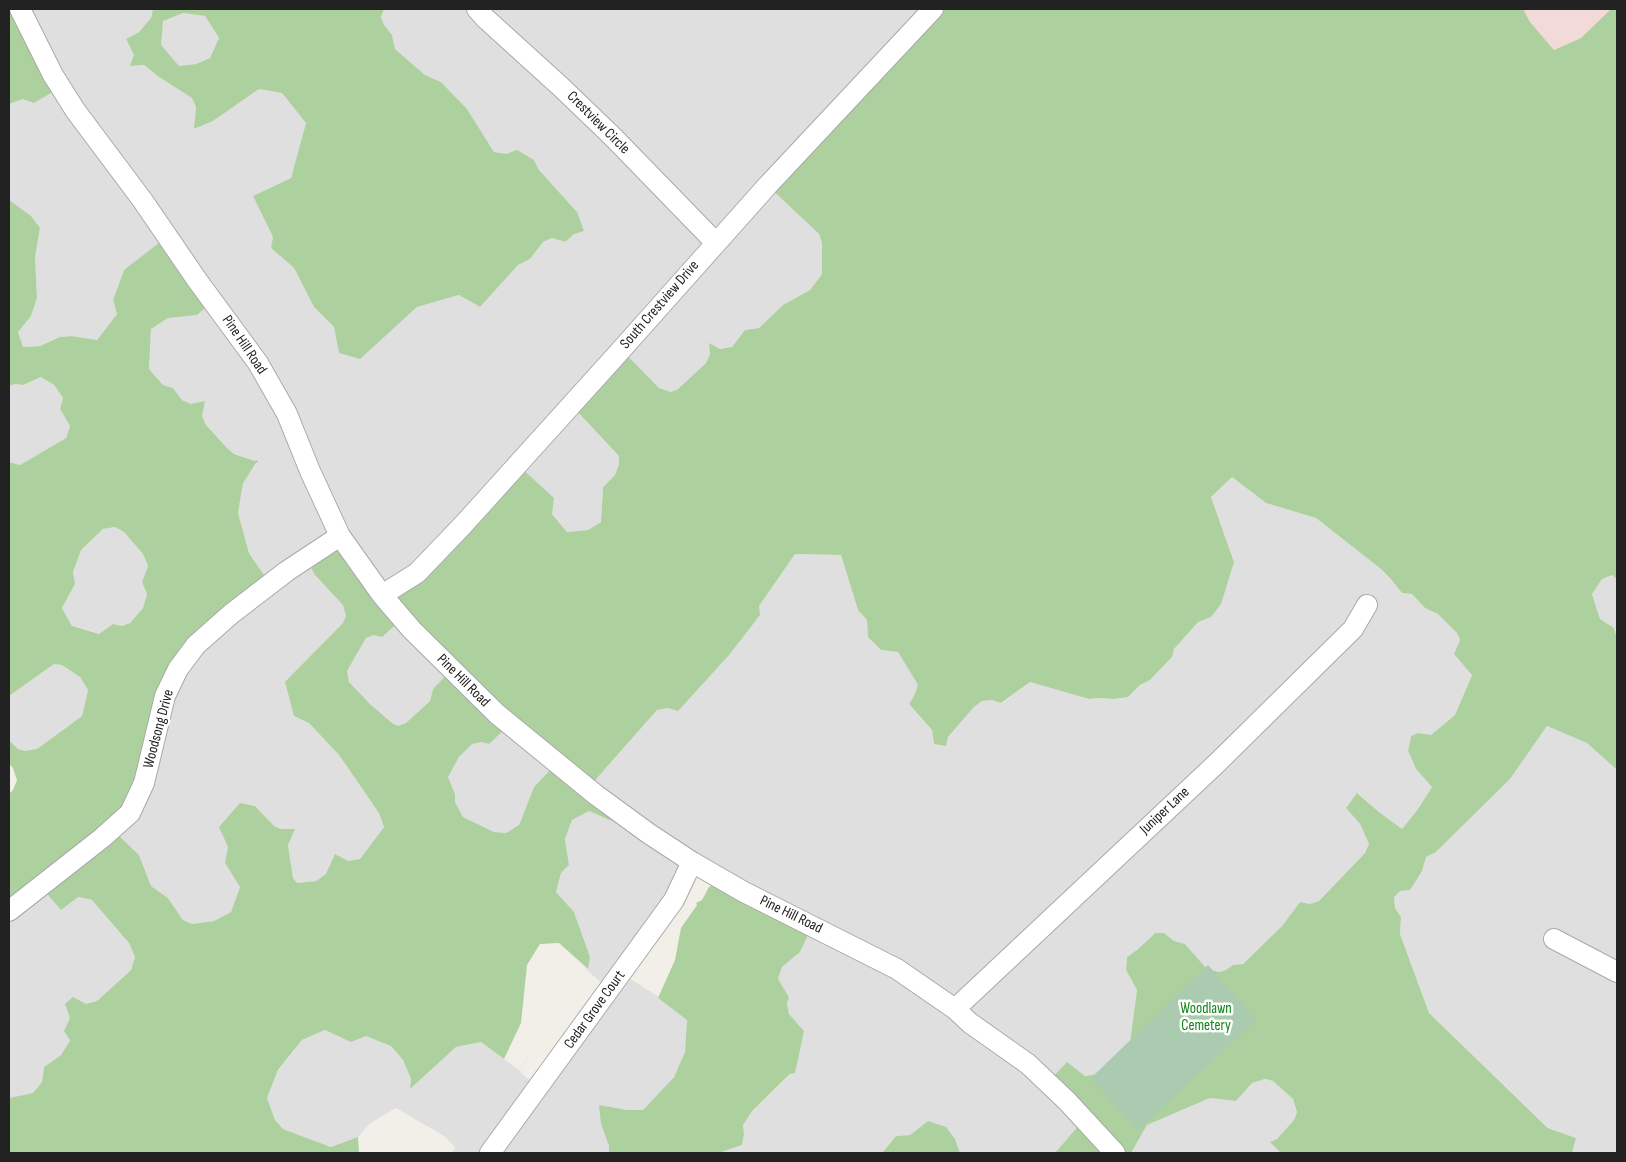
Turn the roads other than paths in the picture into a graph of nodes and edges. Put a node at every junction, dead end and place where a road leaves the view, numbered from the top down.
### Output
1 (20, 9) edge
2 (477, 9) edge
3 (920, 13) edge
4 (716, 243) junction
5 (340, 536) junction
6 (382, 595) junction
7 (1367, 605) dead end
8 (692, 862) junction
9 (9, 910) edge
10 (1554, 939) dead end
11 (1617, 972) edge
12 (955, 1008) junction
13 (490, 1153) edge
14 (1114, 1153) edge

1 - 5 street, Pine Hill Road
2 - 4 street, Crestview Circle
3 - 4 street, South Crestview Drive
4 - 6 street, South Crestview Drive
5 - 6 street, Pine Hill Road
5 - 9 street, Woodsong Drive
6 - 8 street, Pine Hill Road
7 - 12 street, Juniper Lane
8 - 12 street, Pine Hill Road
8 - 13 street, Cedar Grove Court
10 - 11 street
12 - 14 street, Pine Hill Road

